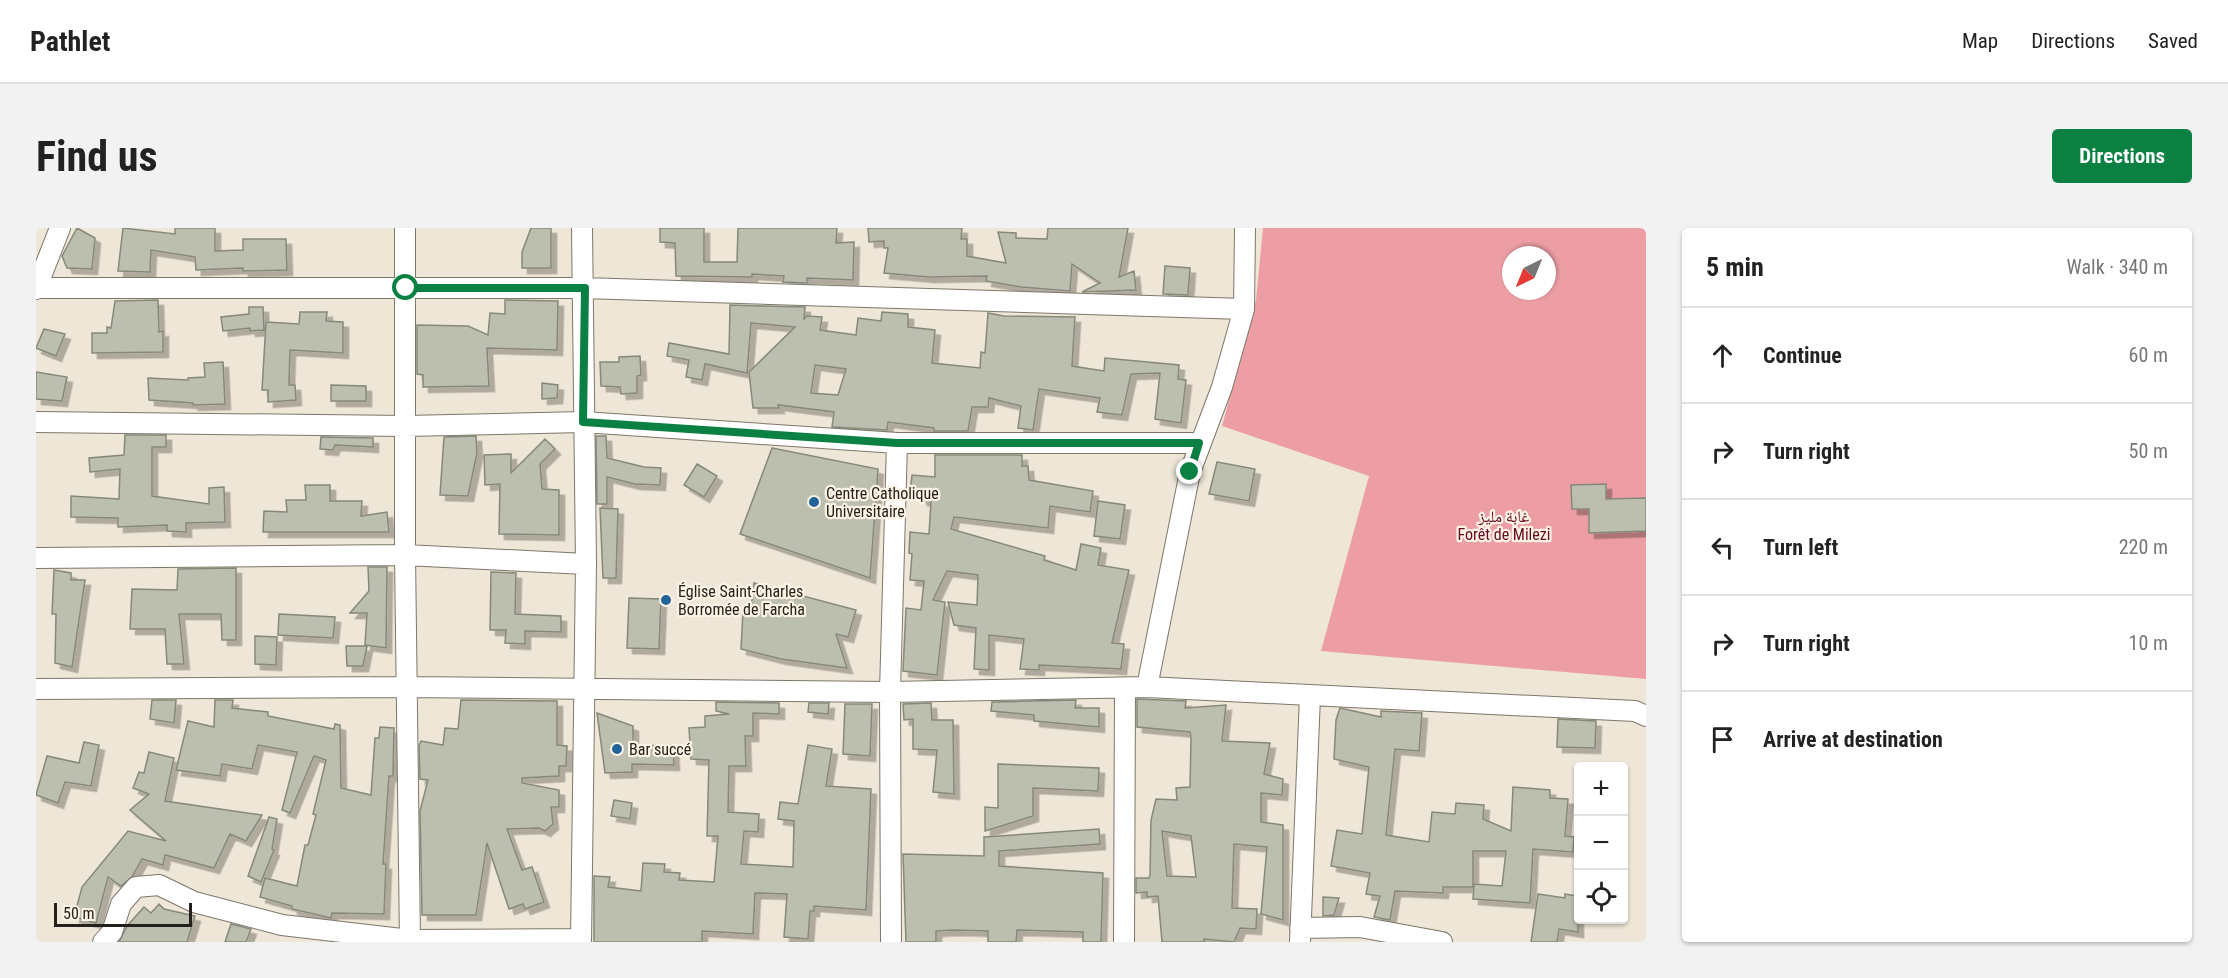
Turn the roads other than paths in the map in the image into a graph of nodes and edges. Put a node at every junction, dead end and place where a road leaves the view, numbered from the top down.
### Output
1 (60, 228) edge
2 (405, 228) edge
3 (582, 228) edge
4 (1245, 228) edge
5 (36, 288) edge
6 (406, 288) junction
7 (585, 288) junction
8 (1244, 309) junction
9 (36, 422) edge
10 (583, 422) junction
11 (405, 426) junction
12 (897, 443) junction
13 (1199, 443) junction
14 (405, 555) junction
15 (36, 558) edge
16 (586, 564) junction
17 (408, 687) junction
18 (1147, 687) junction
19 (36, 689) edge
20 (1125, 689) junction
21 (583, 690) junction
22 (890, 692) junction
23 (1310, 696) junction
24 (1646, 716) edge
25 (1300, 935) edge
26 (410, 941) edge
27 (581, 941) edge
28 (103, 942) edge
29 (891, 942) edge
30 (1124, 942) edge
31 (1442, 942) edge

1 - 5 street
2 - 6 street
3 - 7 street
4 - 8 street
5 - 6 street
6 - 7 street
6 - 11 street
7 - 8 street
7 - 10 street
8 - 13 street
9 - 11 street
10 - 11 street
10 - 12 street
10 - 16 street
11 - 14 street
12 - 13 street
12 - 22 street
13 - 18 street
14 - 15 street
14 - 16 street
14 - 17 street
16 - 21 street
17 - 19 street
17 - 21 street
17 - 26 street
18 - 20 street
18 - 23 street
20 - 22 street
20 - 30 street
21 - 22 street
21 - 27 street
22 - 29 street
23 - 24 street
23 - 25 street
25 - 31 street
26 - 27 street
26 - 28 street

